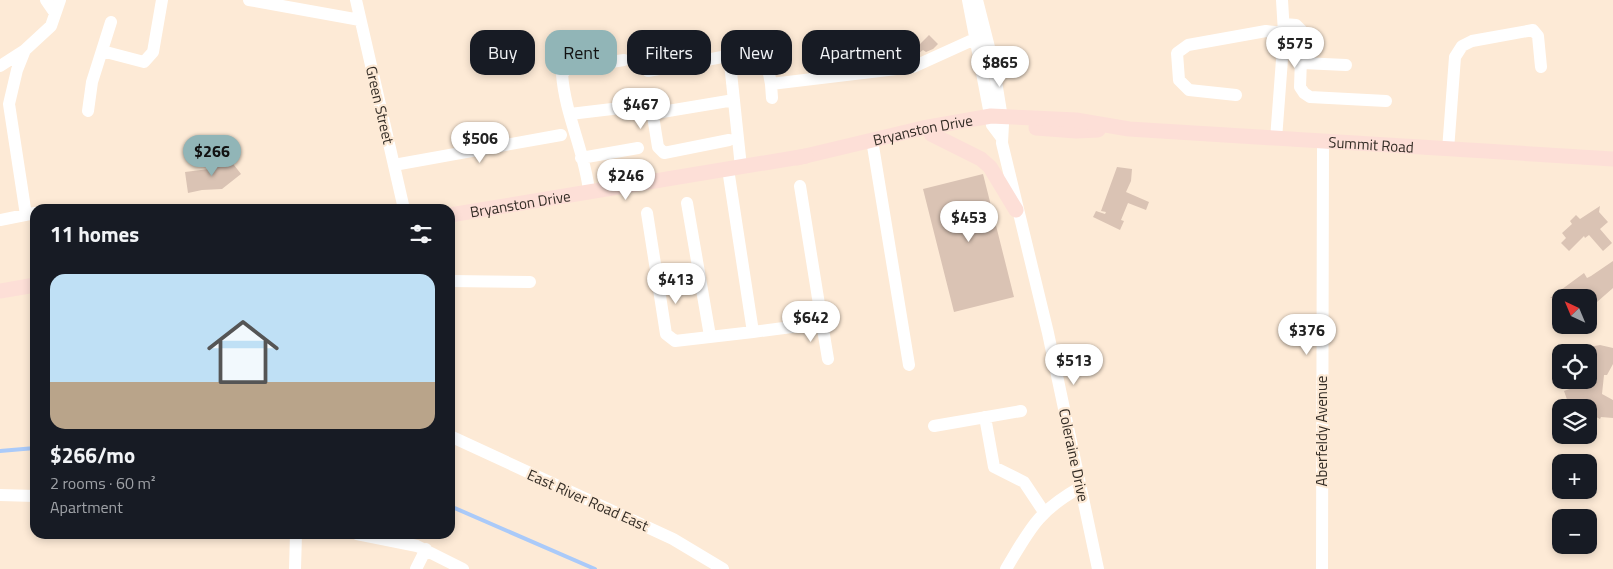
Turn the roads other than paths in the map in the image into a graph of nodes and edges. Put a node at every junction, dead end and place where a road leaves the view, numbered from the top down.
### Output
1 (46, 0) edge
2 (60, 0) edge
3 (162, 0) edge
4 (249, 0) edge
5 (356, 0) edge
6 (969, 0) edge
7 (977, 0) edge
8 (1282, 0) edge
9 (54, 13) junction
10 (360, 20) junction
11 (111, 22) dead end
12 (978, 29) junction
13 (1284, 29) junction
14 (25, 50) junction
15 (102, 51) junction
16 (711, 58) edge
17 (624, 60) dead end
18 (1302, 63) junction
19 (1346, 65) dead end
20 (0, 66) edge
21 (1541, 68) dead end
22 (769, 75) edge
23 (771, 84) junction
24 (1236, 95) dead end
25 (772, 98) dead end
26 (734, 100) junction
27 (1386, 101) dead end
28 (630, 107) dead end
29 (88, 111) dead end
30 (570, 114) junction
31 (997, 124) junction
32 (931, 134) junction
33 (561, 135) dead end
34 (1276, 139) junction
35 (729, 140) dead end
36 (1323, 142) junction
37 (872, 146) junction
38 (638, 148) dead end
39 (1448, 150) junction
40 (581, 158) junction
41 (797, 158) junction
42 (1613, 159) edge
43 (394, 165) junction
44 (735, 168) junction
45 (800, 186) dead end
46 (589, 191) junction
47 (687, 203) dead end
48 (403, 204) edge
49 (1016, 210) junction
50 (647, 213) dead end
51 (30, 214) edge
52 (455, 214) edge
53 (0, 220) edge
54 (455, 281) edge
55 (530, 282) dead end
56 (30, 286) edge
57 (0, 291) edge
58 (822, 323) junction
59 (753, 332) junction
60 (710, 336) junction
61 (828, 359) dead end
62 (909, 365) dead end
63 (1021, 411) dead end
64 (985, 417) junction
65 (934, 426) dead end
66 (455, 438) edge
67 (1080, 488) junction
68 (0, 495) edge
69 (30, 496) edge
70 (1044, 512) junction
71 (296, 539) edge
72 (382, 539) edge
73 (426, 548) junction
74 (295, 569) edge
75 (416, 569) edge
76 (463, 569) edge
77 (723, 569) edge
78 (1006, 569) edge
79 (1098, 569) edge
80 (1322, 569) edge

1 - 9 street
2 - 9 street
3 - 15 street
4 - 10 street
5 - 10 street, Green Street
6 - 12 street, Coleraine Drive
7 - 12 street, Coleraine Drive
8 - 13 street
9 - 14 street
10 - 43 street, Green Street
11 - 15 street
12 - 23 street
12 - 31 street, Coleraine Drive
13 - 18 street
13 - 24 street
13 - 34 street
14 - 20 street
14 - 51 street
15 - 29 street
16 - 26 street
17 - 30 street
18 - 19 street
18 - 27 street
21 - 39 street
22 - 23 street
23 - 25 street
26 - 35 street
26 - 44 street
28 - 30 street
30 - 40 street
31 - 32 main road, Bryanston Drive
31 - 34 main road, Summit Road
31 - 41 main road, Bryanston Drive
31 - 49 street, Coleraine Drive
32 - 37 main road, Bryanston Drive
32 - 49 main road
33 - 43 street
34 - 36 main road, Summit Road
36 - 39 main road, Summit Road
36 - 80 street, Aberfeldy Avenue
37 - 41 main road, Bryanston Drive
37 - 62 street
38 - 40 street
39 - 42 main road, Summit Road
40 - 46 street
41 - 44 main road, Bryanston Drive
43 - 48 street, Green Street
44 - 46 main road, Bryanston Drive
44 - 59 street
45 - 58 street
46 - 52 main road, Bryanston Drive
47 - 60 street
49 - 67 street, Coleraine Drive
50 - 60 street
51 - 53 street
54 - 55 street
56 - 57 main road
58 - 59 street
58 - 61 street
59 - 60 street
63 - 64 street
64 - 65 street
64 - 70 street
66 - 77 street, East River Road East
67 - 70 street
67 - 79 street, Coleraine Drive
68 - 69 street
70 - 78 street
71 - 74 street
72 - 73 street
73 - 75 street
73 - 76 street

